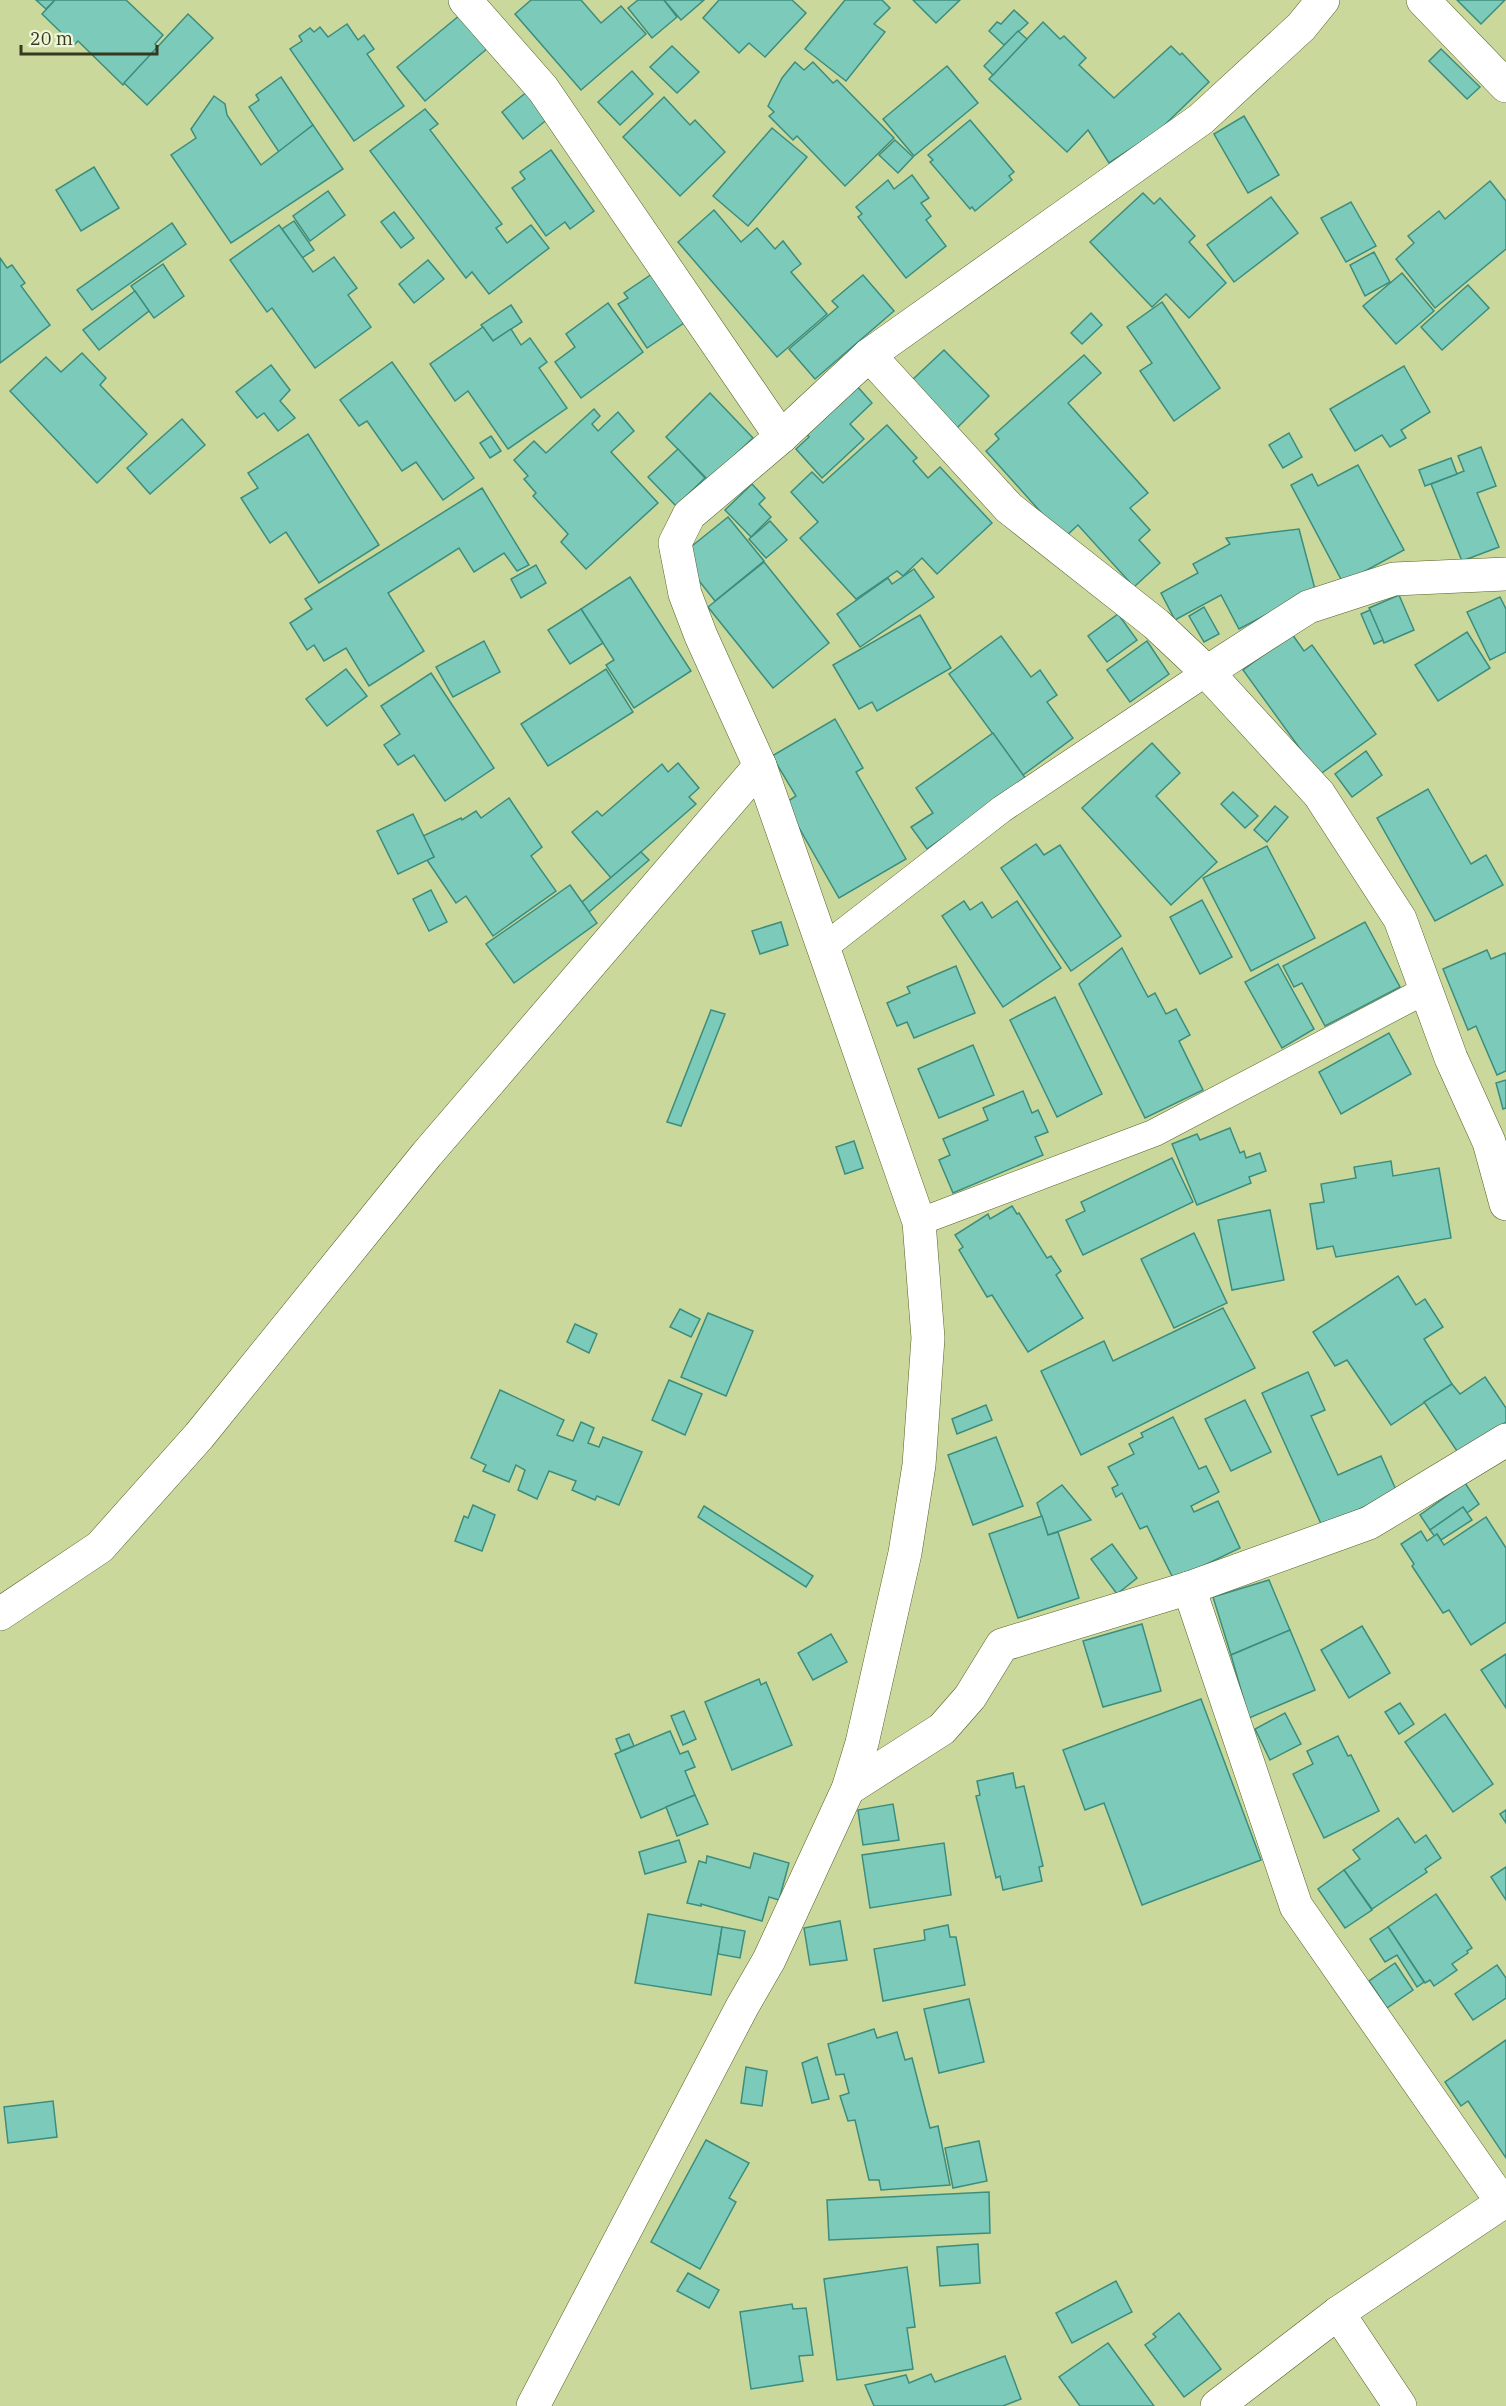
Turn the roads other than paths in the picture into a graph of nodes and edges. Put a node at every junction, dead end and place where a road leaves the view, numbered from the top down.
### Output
1 (465, 0) edge
2 (1323, 0) edge
3 (1423, 0) edge
4 (1506, 86) edge
5 (869, 355) junction
6 (781, 437) junction
7 (1506, 574) edge
8 (1207, 672) junction
9 (760, 766) junction
10 (823, 948) junction
11 (1426, 990) junction
12 (1506, 1204) edge
13 (919, 1222) junction
14 (1506, 1440) edge
15 (1189, 1588) junction
16 (0, 1614) edge
17 (848, 1789) junction
18 (1504, 2201) edge
19 (1338, 2313) junction
20 (533, 2406) edge
21 (1216, 2406) edge
22 (1400, 2406) edge

1 - 6 street
2 - 5 street
3 - 4 street
5 - 6 street
5 - 8 street
6 - 9 street
7 - 8 street
8 - 10 lane
8 - 11 street
9 - 10 street
9 - 16 street
10 - 13 street
11 - 12 street
11 - 13 lane
13 - 17 street
14 - 15 street
15 - 17 street
15 - 18 street
17 - 20 street
18 - 19 street
19 - 21 street
19 - 22 street

